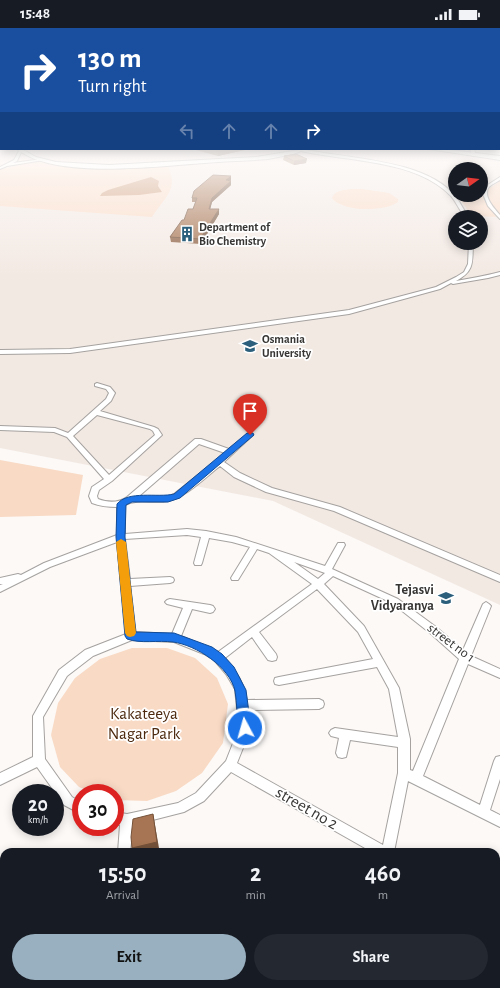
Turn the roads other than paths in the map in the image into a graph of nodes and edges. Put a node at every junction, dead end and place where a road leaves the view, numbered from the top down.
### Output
1 (444, 187) edge
2 (487, 187) edge
3 (462, 210) edge
4 (500, 218) edge
5 (471, 250) edge
6 (466, 273) junction
7 (500, 273) edge
8 (484, 277) junction
9 (448, 284) junction
10 (0, 352) edge
11 (97, 385) dead end
12 (95, 412) junction
13 (0, 428) edge
14 (250, 435) dead end
15 (69, 436) junction
16 (230, 452) junction
17 (220, 462) junction
18 (109, 479) junction
19 (130, 499) junction
20 (121, 504) junction
21 (206, 534) junction
22 (121, 537) junction
23 (341, 545) dead end
24 (255, 546) junction
25 (272, 551) junction
26 (198, 563) dead end
27 (330, 571) junction
28 (27, 576) junction
29 (235, 578) dead end
30 (170, 580) dead end
31 (500, 580) edge
32 (0, 581) edge
33 (125, 583) junction
34 (318, 584) junction
35 (0, 589) edge
36 (170, 602) dead end
37 (189, 605) junction
38 (486, 606) dead end
39 (210, 609) dead end
40 (254, 632) junction
41 (131, 636) junction
42 (175, 638) junction
43 (218, 657) junction
44 (272, 658) dead end
45 (465, 658) junction
46 (379, 662) junction
47 (500, 674) edge
48 (279, 681) dead end
49 (318, 704) dead end
50 (242, 705) junction
51 (404, 742) junction
52 (342, 753) dead end
53 (38, 760) junction
54 (500, 761) edge
55 (230, 765) junction
56 (404, 773) junction
57 (416, 778) junction
58 (0, 779) edge
59 (72, 803) edge
60 (483, 813) junction
61 (124, 818) edge
62 (500, 821) edge
63 (123, 836) edge
64 (124, 848) edge
65 (377, 848) edge
66 (389, 848) edge

1 - 3 street
2 - 4 street
5 - 6 street
6 - 8 street
6 - 9 street
7 - 8 street
8 - 9 street
9 - 10 street
11 - 12 street
12 - 15 street
12 - 18 street
13 - 15 street
14 - 16 street
15 - 18 street
16 - 17 street
16 - 19 street
17 - 19 street
17 - 31 street
18 - 20 street
19 - 20 street
20 - 22 street
21 - 22 street, street no 1
21 - 24 street, street no 1
21 - 26 street
22 - 28 street, street no 1
22 - 33 street
23 - 27 street
24 - 25 street, street no 1
24 - 29 street
25 - 27 street, street no 1
25 - 34 street
27 - 34 street
27 - 45 street, street no 1
28 - 32 street
28 - 35 street, street no 1
30 - 33 street
33 - 41 street
34 - 40 street
34 - 46 street
36 - 37 street
37 - 39 street
37 - 42 street
38 - 45 street
40 - 43 street
40 - 44 street
41 - 42 street
41 - 53 street
42 - 43 street
43 - 50 street
45 - 47 street, street no 1
45 - 57 street
46 - 48 street
46 - 51 street
49 - 50 street
50 - 55 street
51 - 52 street
51 - 56 street
53 - 58 street
53 - 59 street
54 - 60 street
55 - 61 street
55 - 65 street, street no 2
56 - 57 street
56 - 66 street
57 - 60 street
60 - 62 street
63 - 64 street

